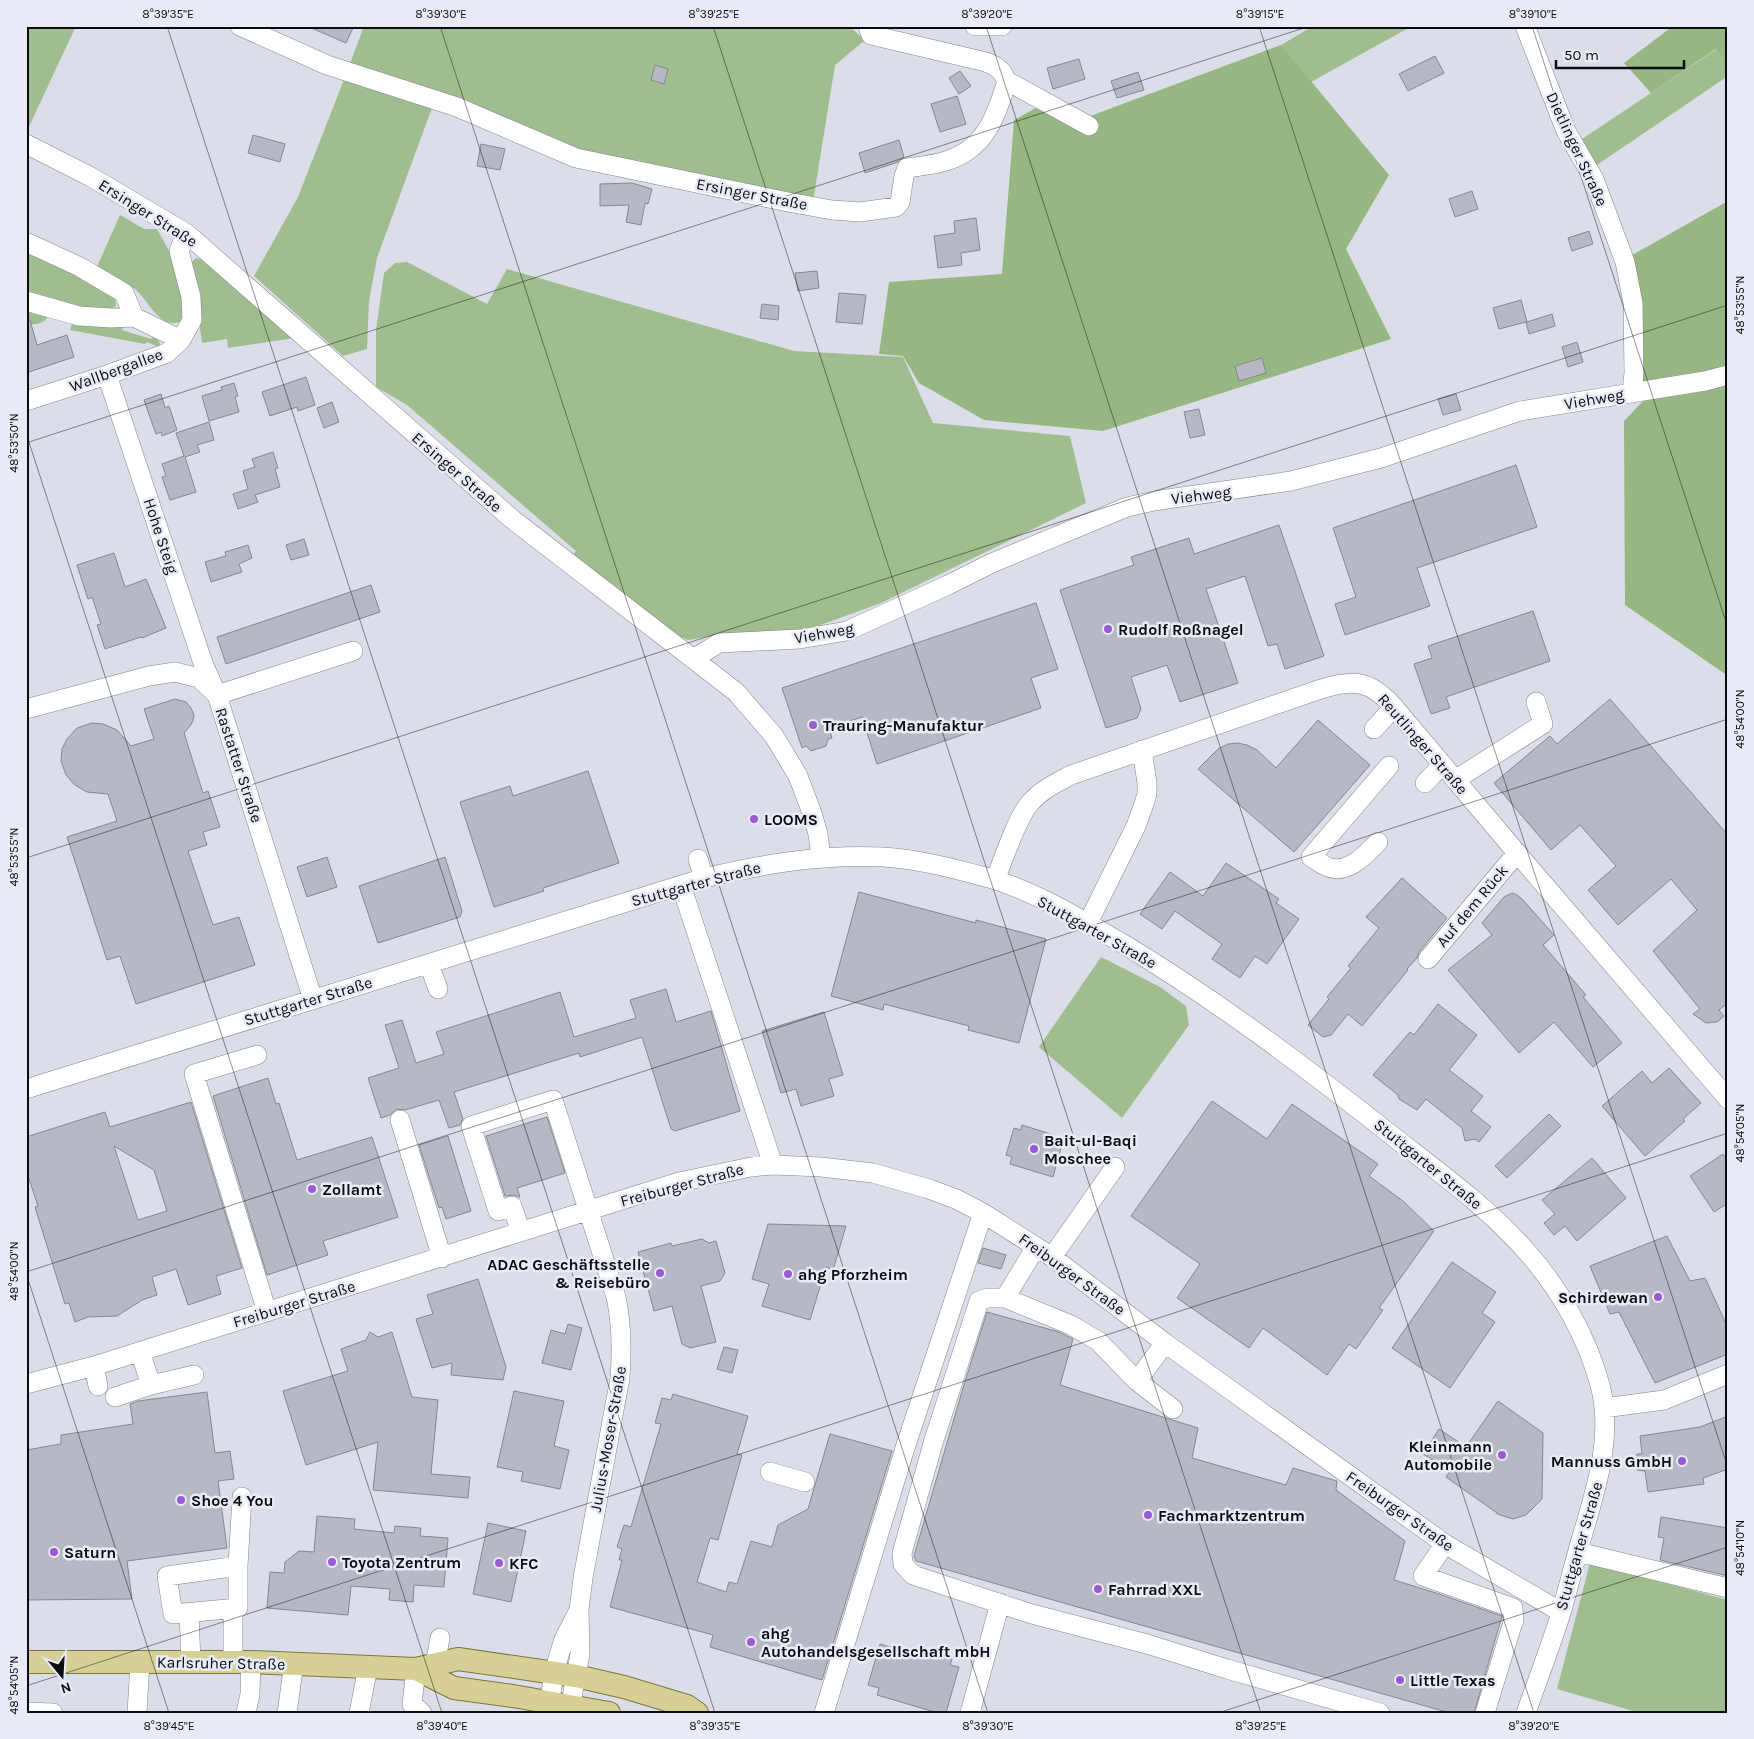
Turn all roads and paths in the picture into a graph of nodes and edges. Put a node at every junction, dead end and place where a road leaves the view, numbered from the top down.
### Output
1 (240, 26) edge
2 (868, 26) edge
3 (975, 26) edge
4 (1002, 26) edge
5 (1525, 26) edge
6 (1007, 82) junction
7 (1089, 126) dead end
8 (26, 144) edge
9 (186, 233) junction
10 (26, 242) edge
11 (26, 300) edge
12 (134, 317) junction
13 (181, 340) junction
14 (107, 375) junction
15 (1728, 375) edge
16 (1632, 392) junction
17 (26, 400) edge
18 (353, 652) dead end
19 (693, 659) junction
20 (217, 695) junction
21 (1536, 702) dead end
22 (1394, 707) junction
23 (26, 709) edge
24 (1374, 729) dead end
25 (1142, 750) junction
26 (1442, 765) junction
27 (1389, 766) dead end
28 (1455, 780) junction
29 (1425, 783) dead end
30 (1378, 842) dead end
31 (1517, 853) junction
32 (822, 857) junction
33 (698, 859) dead end
34 (704, 878) junction
35 (994, 880) junction
36 (681, 886) junction
37 (1088, 923) junction
38 (1428, 959) dead end
39 (429, 964) junction
40 (438, 989) dead end
41 (313, 1000) junction
42 (257, 1055) dead end
43 (26, 1089) edge
44 (1728, 1099) edge
45 (400, 1120) dead end
46 (773, 1165) junction
47 (1115, 1167) dead end
48 (589, 1211) junction
49 (983, 1213) junction
50 (521, 1232) junction
51 (1036, 1247) junction
52 (1052, 1257) junction
53 (442, 1258) junction
54 (1005, 1298) junction
55 (267, 1312) junction
56 (1165, 1343) junction
57 (140, 1352) junction
58 (94, 1366) junction
59 (1728, 1374) edge
60 (194, 1375) dead end
61 (1137, 1381) junction
62 (26, 1384) edge
63 (151, 1385) junction
64 (98, 1386) dead end
65 (115, 1396) dead end
66 (1172, 1408) dead end
67 (1604, 1408) junction
68 (770, 1472) dead end
69 (805, 1482) dead end
70 (242, 1497) dead end
71 (1445, 1544) junction
72 (1578, 1552) junction
73 (238, 1566) junction
74 (1728, 1588) edge
75 (1000, 1603) junction
76 (233, 1609) junction
77 (579, 1610) junction
78 (189, 1612) junction
79 (1561, 1612) junction
80 (440, 1638) dead end
81 (26, 1662) edge
82 (140, 1662) junction
83 (191, 1662) junction
84 (242, 1662) junction
85 (294, 1664) junction
86 (368, 1667) junction
87 (425, 1667) junction
88 (554, 1672) junction
89 (576, 1676) junction
90 (360, 1707) edge
91 (559, 1708) edge
92 (26, 1712) edge
93 (53, 1713) edge
94 (137, 1713) edge
95 (246, 1713) edge
96 (287, 1713) edge
97 (422, 1713) edge
98 (609, 1713) edge
99 (697, 1713) edge
100 (824, 1713) edge
101 (970, 1713) edge
102 (1380, 1713) edge
103 (1485, 1713) edge
104 (1526, 1713) edge

1 - 6 street, Ersinger Straße
2 - 6 street
3 - 4 street
5 - 16 street, Dietlinger Straße
6 - 7 street
8 - 9 street, Ersinger Straße
9 - 13 street, Wallbergallee
9 - 19 street, Ersinger Straße
10 - 12 street
11 - 12 street
12 - 13 street
13 - 14 street, Wallbergallee
14 - 17 street, Wallbergallee
14 - 20 street, Hohe Steig
15 - 16 street, Viehweg
16 - 19 street, Viehweg
18 - 20 street
19 - 32 street, Ersinger Straße
20 - 23 street, Rastatter Straße
20 - 41 street, Rastatter Straße
21 - 28 street
22 - 24 street
22 - 25 street, Reutlinger Straße
22 - 26 street, Reutlinger Straße
25 - 35 street, Reutlinger Straße
25 - 37 street
26 - 28 street, Reutlinger Straße
26 - 29 street
27 - 30 street
28 - 31 street, Reutlinger Straße
31 - 38 street, Auf dem Rück
31 - 44 street, Reutlinger Straße
32 - 34 street, Stuttgarter Straße
32 - 35 street, Stuttgarter Straße
33 - 34 street
34 - 36 street, Stuttgarter Straße
35 - 37 street, Stuttgarter Straße
36 - 39 street, Stuttgarter Straße
36 - 46 street
37 - 67 street, Stuttgarter Straße
39 - 40 street
39 - 41 street, Stuttgarter Straße
41 - 43 street, Stuttgarter Straße
42 - 55 street
45 - 53 street
46 - 48 street, Freiburger Straße
46 - 49 street, Freiburger Straße
47 - 52 street
48 - 50 street, Freiburger Straße
48 - 50 street, Julius-Moser-Straße
48 - 77 street, Julius-Moser-Straße
49 - 51 street, Freiburger Straße
49 - 100 street
50 - 53 street, Freiburger Straße
51 - 52 street, Freiburger Straße
51 - 54 street
52 - 56 street, Freiburger Straße
53 - 55 street, Freiburger Straße
54 - 61 street
54 - 75 street
55 - 57 street, Freiburger Straße
56 - 61 street
56 - 71 street, Freiburger Straße
57 - 58 street, Freiburger Straße
57 - 63 street
58 - 62 street, Freiburger Straße
58 - 64 street
59 - 67 street
60 - 63 street
61 - 66 street
63 - 65 street
67 - 72 street, Stuttgarter Straße
68 - 69 street
70 - 73 street
71 - 79 street, Freiburger Straße
71 - 103 street
72 - 74 street
72 - 79 street, Stuttgarter Straße
73 - 76 street
73 - 78 street
75 - 101 street
75 - 102 street
76 - 78 street
76 - 84 street
77 - 88 street, Julius-Moser-Straße
77 - 89 street, Julius-Moser-Straße
78 - 83 street
79 - 104 street, Stuttgarter Straße
80 - 87 street
81 - 82 main road, Karlsruher Straße
82 - 83 main road, Karlsruher Straße
82 - 94 street
83 - 84 main road, Karlsruher Straße
84 - 85 main road, Karlsruher Straße
84 - 95 street
85 - 86 main road, Karlsruher Straße
85 - 96 street
86 - 87 main road, Karlsruher Straße
86 - 90 street
87 - 88 main road, Karlsruher Straße
87 - 91 main road, Karlsruher Straße
87 - 97 street
88 - 89 main road, Karlsruher Straße
88 - 91 street, Julius-Moser-Straße
89 - 91 street, Julius-Moser-Straße
89 - 99 main road, Karlsruher Straße
91 - 98 main road, Karlsruher Straße
92 - 93 street

